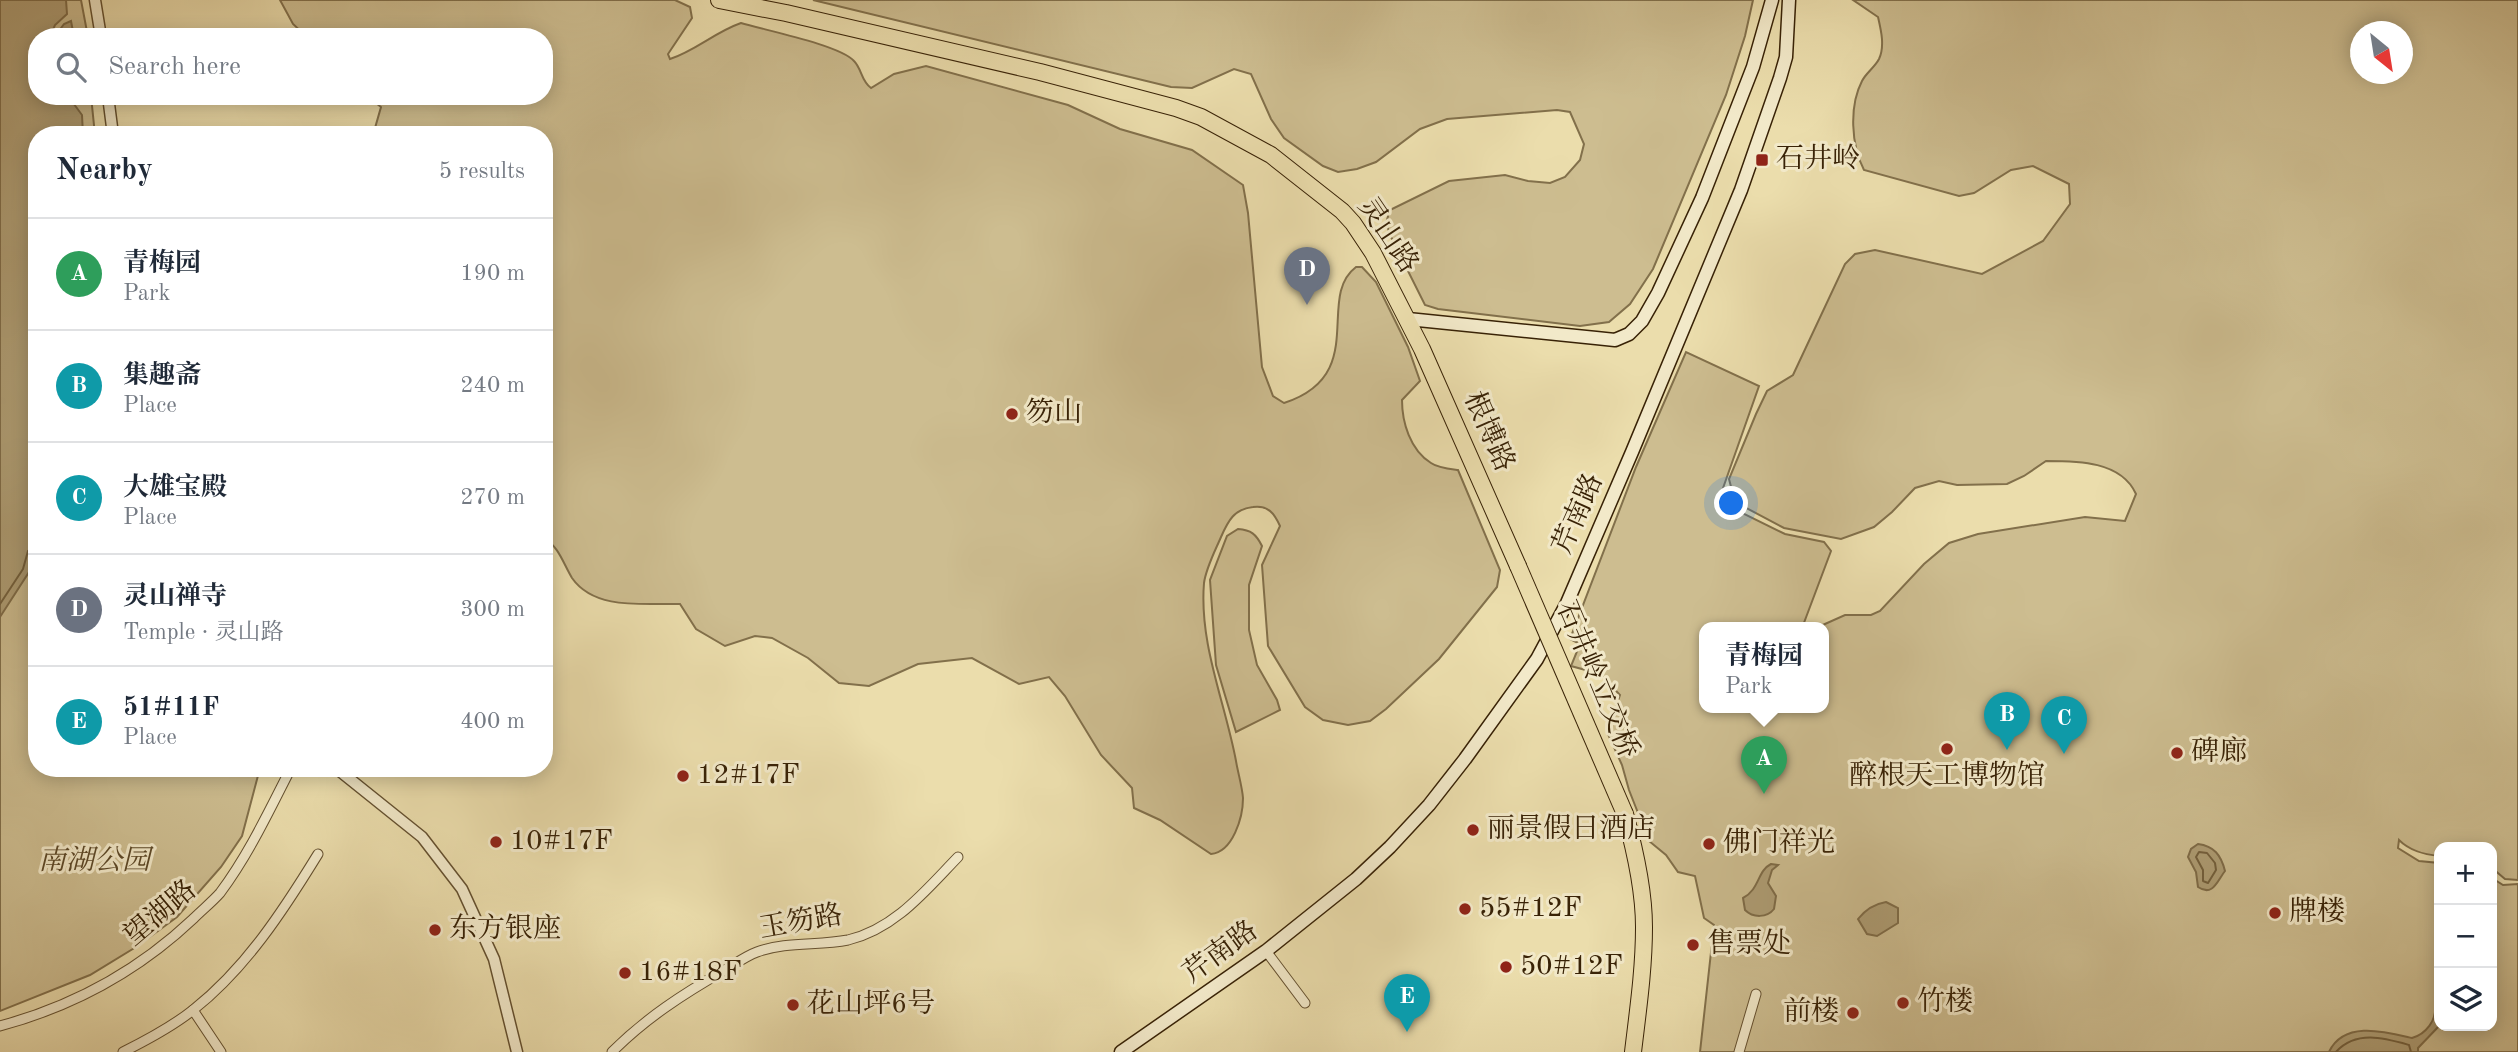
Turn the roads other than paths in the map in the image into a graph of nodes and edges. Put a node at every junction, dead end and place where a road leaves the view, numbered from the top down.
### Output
1 (95, 0) edge
2 (719, 0) edge
3 (1772, 0) edge
4 (1789, 0) edge
5 (100, 28) edge
6 (109, 105) edge
7 (112, 126) edge
8 (1408, 320) junction
9 (1518, 566) joint
10 (287, 777) edge
11 (347, 777) edge
12 (318, 855) dead end
13 (958, 856) dead end
14 (1266, 951) junction
15 (1756, 994) dead end
16 (1305, 1003) dead end
17 (193, 1010) junction
18 (0, 1026) edge
19 (124, 1052) edge
20 (221, 1052) edge
21 (517, 1052) edge
22 (612, 1052) edge
23 (1121, 1052) edge
24 (1633, 1052) edge
25 (1740, 1052) edge

1 - 5 street
2 - 8 highway, 灵山路
3 - 8 main road, 灵山路
4 - 14 main road, 芹南路
6 - 7 street
8 - 9 highway, 根博路
9 - 24 highway, 石井岭立交桥, bridge
10 - 18 street, 望湖路
11 - 21 street
12 - 17 street
13 - 22 street, 玉笏路
14 - 16 street
14 - 23 main road, 芹南路
15 - 25 street
17 - 19 street
17 - 20 street

